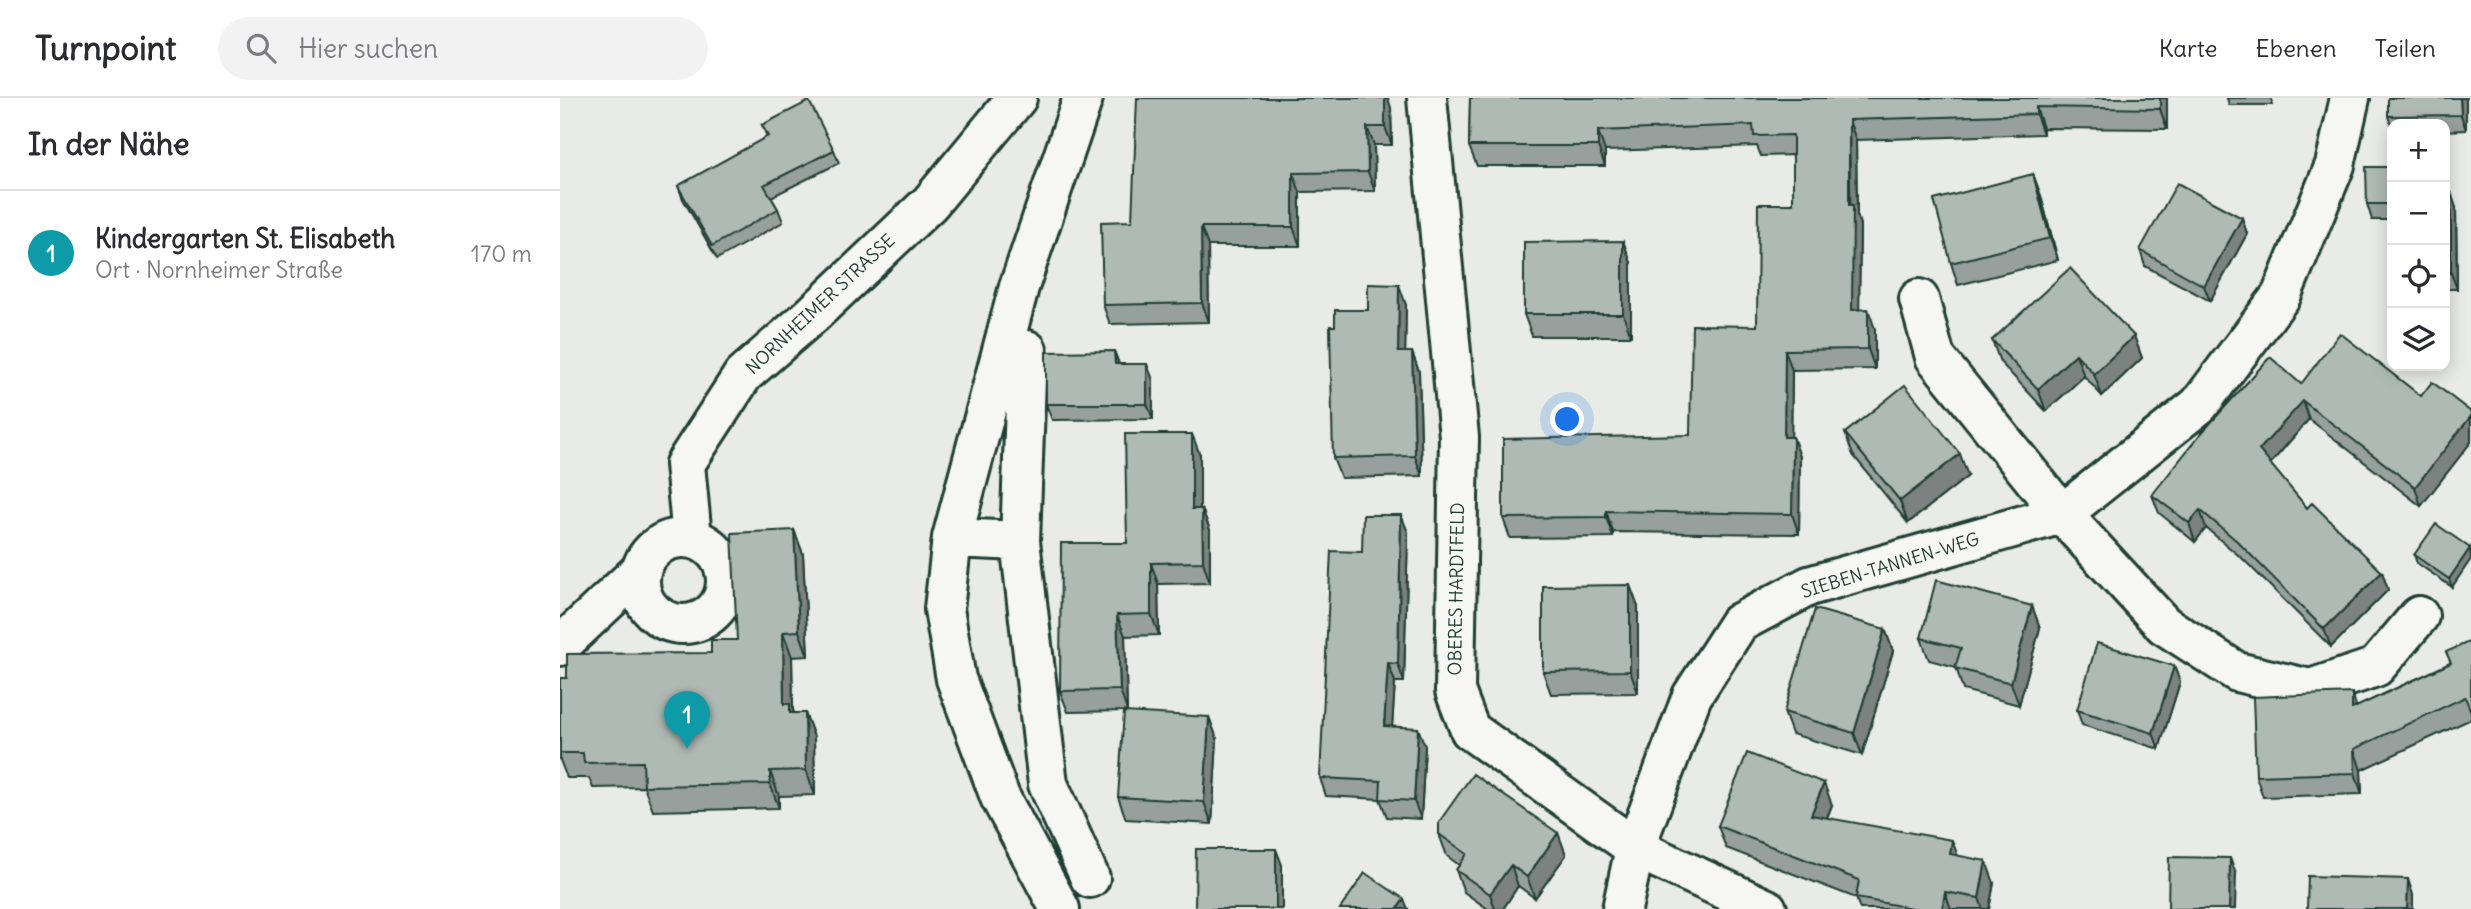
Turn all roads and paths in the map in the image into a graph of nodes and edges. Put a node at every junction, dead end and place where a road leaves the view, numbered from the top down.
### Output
1 (1017, 98) edge
2 (1083, 98) edge
3 (1427, 98) edge
4 (2350, 98) edge
5 (1919, 299) dead end
6 (1027, 350) dead end
7 (2062, 514) junction
8 (692, 538) junction
9 (952, 538) junction
10 (1020, 541) junction
11 (642, 569) junction
12 (2419, 616) dead end
13 (560, 646) edge
14 (1635, 848) junction
15 (1090, 878) dead end
16 (1060, 909) edge
17 (1622, 909) edge
18 (1767, 909) edge

1 - 8 street, NORNHEIMER STRASSE
2 - 9 street
3 - 14 street, OBERES HARDTFELD
4 - 7 street, SIEBEN-TANNEN-WEG
5 - 7 street
6 - 10 street
7 - 12 street
7 - 14 street, SIEBEN-TANNEN-WEG
8 - 11 street
8 - 11 street
9 - 10 street
9 - 16 street
10 - 15 street
11 - 13 street
14 - 17 street, SIEBEN-TANNEN-WEG
14 - 18 street, OBERES HARDTFELD

